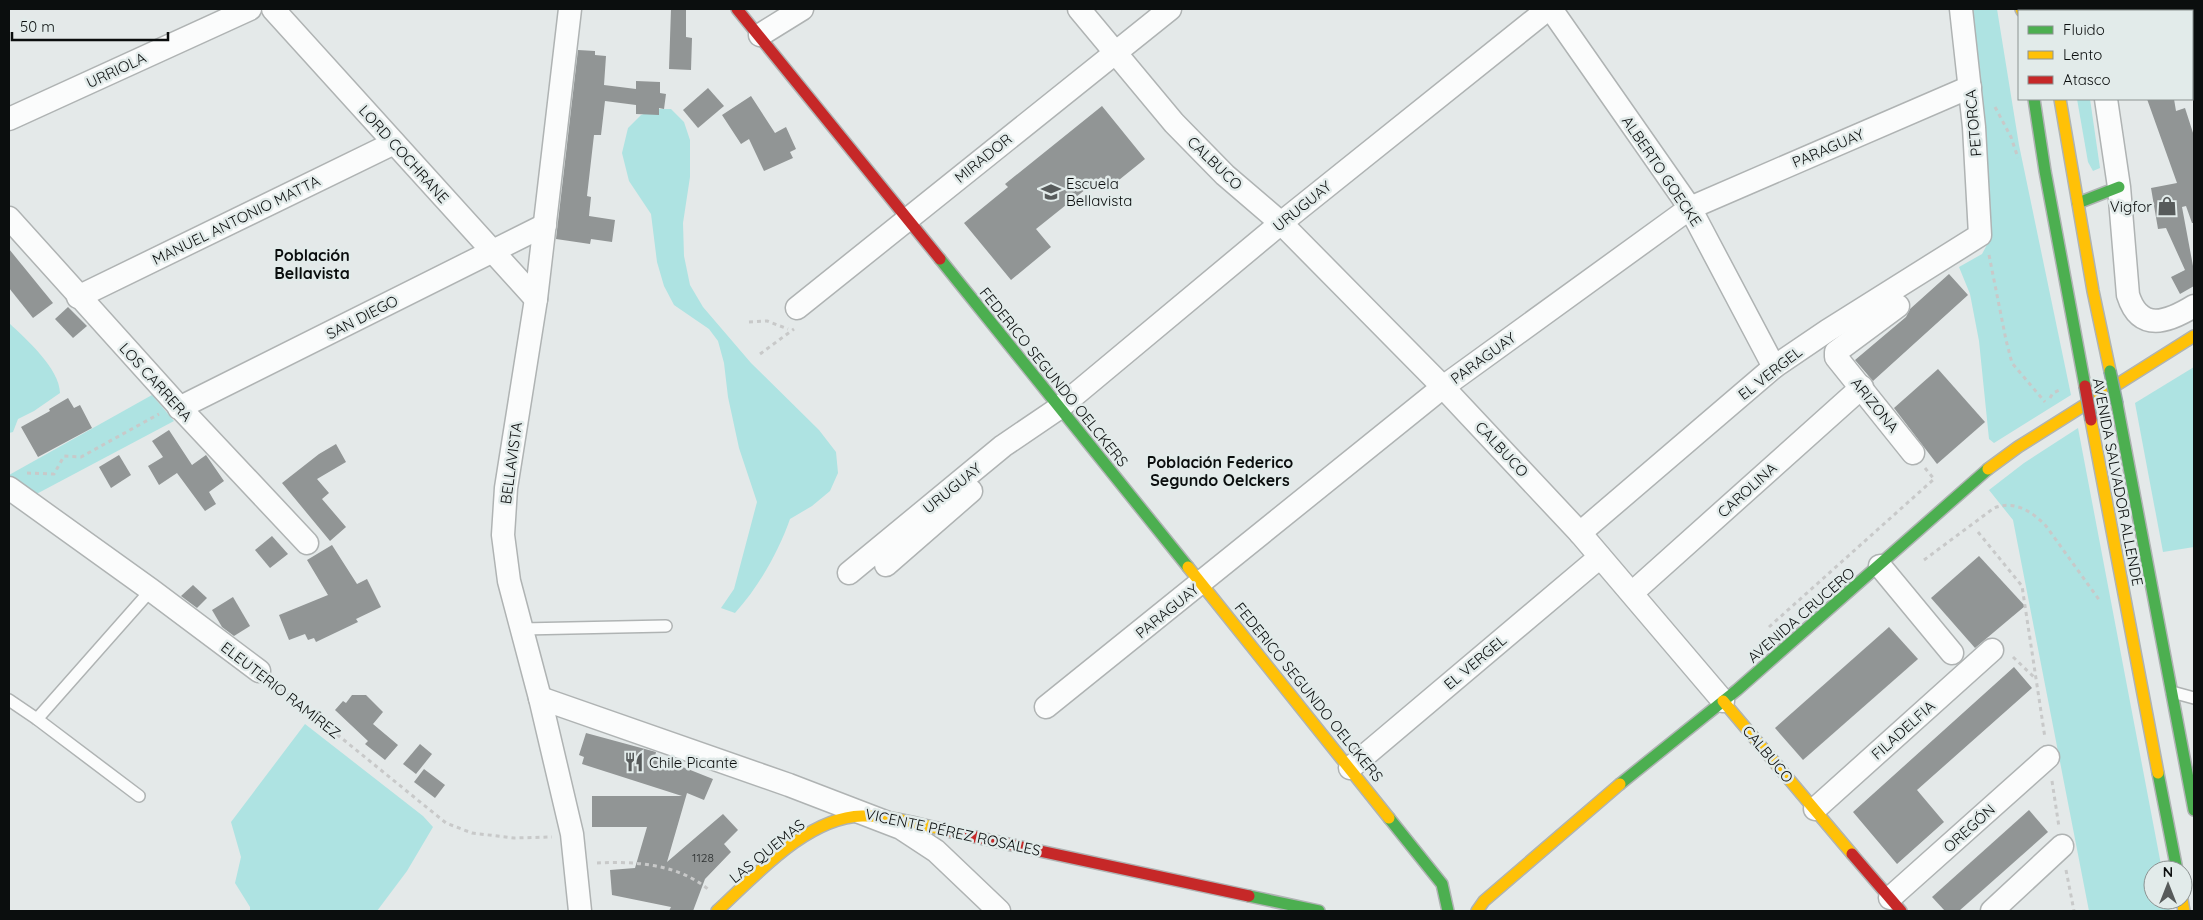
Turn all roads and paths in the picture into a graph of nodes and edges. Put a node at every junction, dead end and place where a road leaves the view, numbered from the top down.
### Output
1 (250, 9) edge
2 (273, 9) edge
3 (570, 9) edge
4 (737, 9) edge
5 (802, 9) edge
6 (1079, 9) edge
7 (1170, 9) edge
8 (1550, 9) edge
9 (1961, 9) edge
10 (760, 35) junction
11 (1115, 52) junction
12 (1970, 87) junction
13 (2034, 100) edge
14 (2060, 100) edge
15 (2106, 100) edge
16 (9, 119) edge
17 (394, 143) junction
18 (2119, 187) junction
19 (2078, 203) junction
20 (1690, 208) junction
21 (9, 218) edge
22 (908, 219) junction
23 (1280, 223) junction
24 (545, 225) junction
25 (1979, 237) junction
26 (493, 251) junction
27 (78, 296) junction
28 (536, 299) junction
29 (1898, 306) dead end
30 (2188, 309) edge
31 (797, 317) joint
32 (750, 322) dead end
33 (792, 330) junction
34 (2194, 336) edge
35 (760, 354) dead end
36 (1774, 367) junction
37 (1443, 387) junction
38 (1862, 387) junction
39 (2047, 404) dead end
40 (1059, 408) junction
41 (181, 409) junction
42 (1913, 453) dead end
43 (1934, 479) dead end
44 (17, 481) edge
45 (1978, 532) dead end
46 (1580, 533) junction
47 (307, 543) dead end
48 (1600, 557) junction
49 (886, 565) dead end
50 (1918, 565) dead end
51 (1880, 566) junction
52 (849, 573) dead end
53 (1202, 583) junction
54 (151, 590) junction
55 (1632, 593) junction
56 (2100, 602) dead end
57 (666, 626) dead end
58 (522, 629) junction
59 (1764, 631) dead end
60 (1992, 650) joint
61 (1952, 653) dead end
62 (259, 671) joint
63 (2036, 678) junction
64 (2172, 692) junction
65 (540, 698) junction
66 (2194, 698) edge
67 (9, 700) edge
68 (1723, 701) junction
69 (1046, 707) dead end
70 (37, 719) junction
71 (2048, 757) junction
72 (1350, 768) junction
73 (139, 796) dead end
74 (1815, 809) junction
75 (2194, 810) edge
76 (868, 815) junction
77 (572, 834) junction
78 (2062, 846) junction
79 (2175, 860) edge
80 (576, 865) junction
81 (1896, 905) edge
82 (721, 907) edge
83 (580, 911) edge
84 (999, 911) edge
85 (1319, 911) edge
86 (1448, 911) edge
87 (1477, 911) edge
88 (1992, 911) edge
89 (2074, 911) edge

1 - 16 street, URRIOLA
2 - 17 street, LORD COCHRANE
3 - 24 street, BELLAVISTA
4 - 10 main road, FEDERICO SEGUNDO OELCKERS
5 - 10 street
6 - 11 street, CALBUCO
7 - 11 street, MIRADOR
8 - 20 street, ALBERTO GOECKE
8 - 23 street, URUGUAY
9 - 12 street, PETORCA
10 - 22 main road, FEDERICO SEGUNDO OELCKERS
11 - 22 street, MIRADOR
11 - 23 street, CALBUCO
12 - 20 street, PARAGUAY
12 - 25 street, PETORCA
13 - 79 main road, AVENIDA SALVADOR ALLENDE, bridge
14 - 19 main road, AVENIDA SALVADOR ALLENDE
15 - 18 street
17 - 26 street, LORD COCHRANE
17 - 27 street, MANUEL ANTONIO MATTA
18 - 19 main road
18 - 30 street
19 - 64 main road, AVENIDA SALVADOR ALLENDE, bridge
20 - 36 street, ALBERTO GOECKE
20 - 37 street, PARAGUAY
21 - 27 street, LOS CARRERA
22 - 31 street, MIRADOR
22 - 40 main road, FEDERICO SEGUNDO OELCKERS
23 - 37 street, CALBUCO
23 - 40 street, URUGUAY
24 - 26 street, SAN DIEGO
24 - 28 street, BELLAVISTA
25 - 36 street, EL VERGEL
25 - 39 path
26 - 28 street, LORD COCHRANE
26 - 41 street, SAN DIEGO
27 - 41 street, LOS CARRERA
28 - 58 street, BELLAVISTA
29 - 38 street, ARIZONA
31 - 33 path
32 - 33 path
33 - 35 path
34 - 51 main road, AVENIDA CRUCERO
36 - 46 street, EL VERGEL
37 - 46 street, CALBUCO
37 - 53 street, PARAGUAY
38 - 42 street, ARIZONA
38 - 55 street, CAROLINA
40 - 49 street, URUGUAY
40 - 52 street, URUGUAY
40 - 53 main road, FEDERICO SEGUNDO OELCKERS
41 - 44 path
41 - 47 street, LOS CARRERA
43 - 59 path
44 - 54 street, ELEUTERIO RAMÍREZ
45 - 63 path
46 - 48 street, CALBUCO
48 - 55 street, CALBUCO
48 - 72 street, EL VERGEL
50 - 56 path
51 - 61 street
51 - 68 main road, AVENIDA CRUCERO
53 - 69 street, PARAGUAY
53 - 72 main road, FEDERICO SEGUNDO OELCKERS
54 - 62 street, ELEUTERIO RAMÍREZ
54 - 70 lane
55 - 68 street, CALBUCO
57 - 58 lane
58 - 65 street, BELLAVISTA
60 - 63 path
60 - 74 street, FILADELFIA
62 - 77 path, ELEUTERIO RAMÍREZ
63 - 71 path
64 - 66 lane
64 - 75 main road, AVENIDA SALVADOR ALLENDE
65 - 76 street, VICENTE PÉREZ ROSALES
65 - 77 street, BELLAVISTA
67 - 70 lane
68 - 74 main road, CALBUCO
68 - 87 main road, AVENIDA CRUCERO
70 - 73 lane
71 - 78 path
71 - 81 street, OREGÓN
72 - 86 main road, FEDERICO SEGUNDO OELCKERS
74 - 81 main road, CALBUCO
76 - 82 main road, LAS QUEMAS
76 - 84 street
76 - 85 main road, VICENTE PÉREZ ROSALES
77 - 80 street, BELLAVISTA
78 - 88 street
78 - 89 path
80 - 82 path
80 - 83 street, BELLAVISTA

